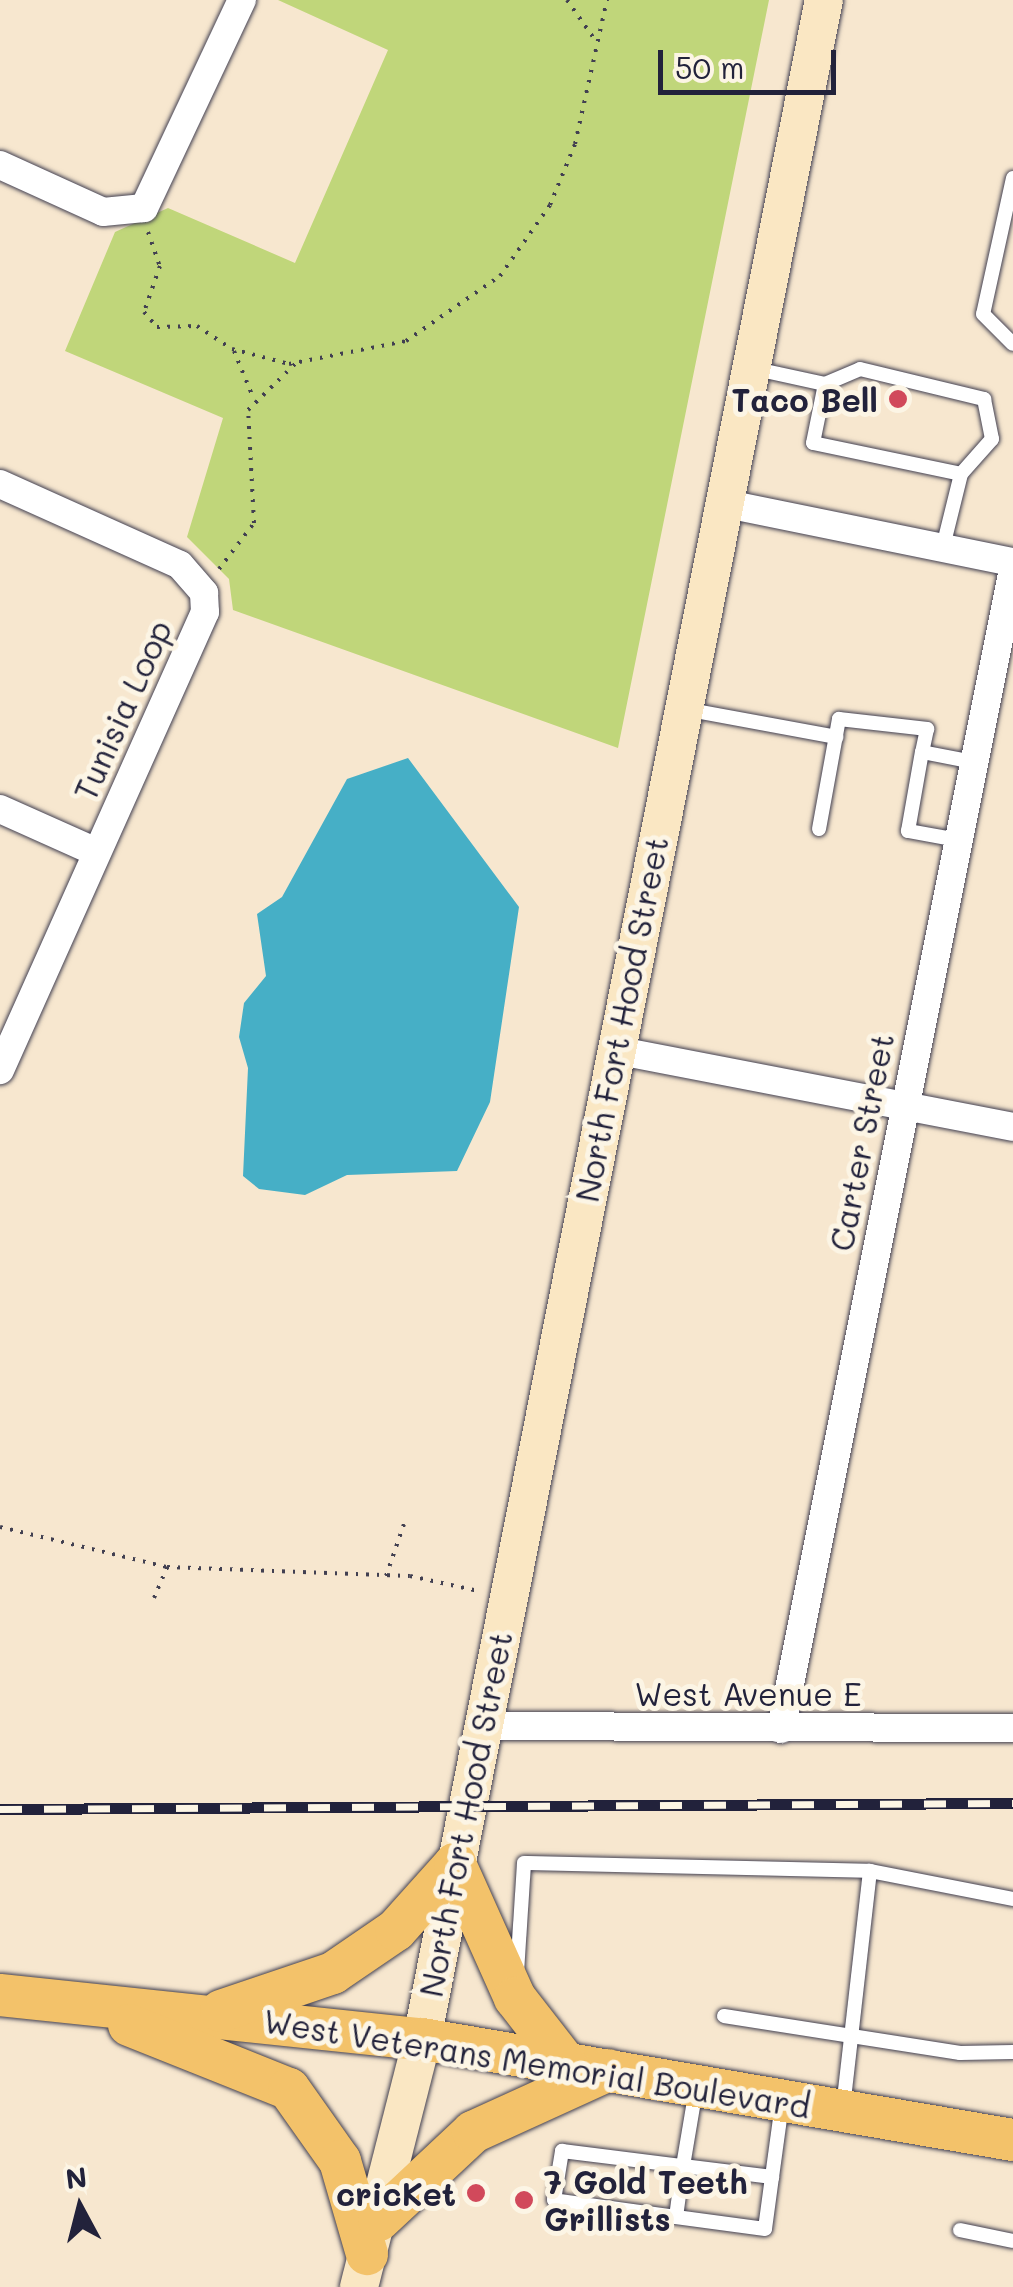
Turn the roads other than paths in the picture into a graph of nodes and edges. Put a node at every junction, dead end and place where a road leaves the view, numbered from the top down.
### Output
1 (242, 0) edge
2 (824, 0) edge
3 (0, 165) edge
4 (1013, 178) edge
5 (1013, 344) edge
6 (750, 368) junction
7 (826, 384) junction
8 (960, 474) junction
9 (0, 484) edge
10 (722, 503) junction
11 (943, 547) junction
12 (1013, 565) edge
13 (682, 709) junction
14 (836, 738) junction
15 (922, 752) junction
16 (974, 762) junction
17 (0, 808) edge
18 (819, 829) dead end
19 (958, 840) junction
20 (96, 852) junction
21 (614, 1050) junction
22 (0, 1070) edge
23 (904, 1107) junction
24 (1013, 1127) edge
25 (482, 1726) junction
26 (1013, 1728) edge
27 (781, 1729) junction
28 (456, 1864) junction
29 (870, 1871) junction
30 (1013, 1899) edge
31 (0, 1994) edge
32 (515, 1998) junction
33 (58, 2000) junction
34 (206, 2016) junction
35 (724, 2016) dead end
36 (853, 2036) junction
37 (422, 2039) junction
38 (1013, 2052) edge
39 (564, 2061) junction
40 (612, 2068) junction
41 (696, 2084) junction
42 (783, 2099) junction
43 (843, 2110) junction
44 (1013, 2140) edge
45 (683, 2166) junction
46 (772, 2178) junction
47 (676, 2216) junction
48 (960, 2230) dead end
49 (1013, 2241) edge
50 (368, 2254) edge

1 - 3 street
2 - 6 main road, North Fort Hood Street
4 - 5 lane
6 - 7 lane
6 - 10 main road, North Fort Hood Street
7 - 8 lane
7 - 8 lane
8 - 11 lane
9 - 20 street, Tunisia Loop
10 - 11 street
10 - 13 main road, North Fort Hood Street
11 - 12 street
12 - 16 street, Carter Street
13 - 14 lane
13 - 21 main road, North Fort Hood Street
14 - 15 lane
14 - 18 lane
15 - 16 lane
15 - 19 lane
16 - 19 street, Carter Street
17 - 20 street
19 - 23 street, Carter Street
20 - 22 street, Tunisia Loop
21 - 23 street
21 - 25 main road, North Fort Hood Street
23 - 24 street
23 - 27 street, Carter Street
25 - 27 street, West Avenue E
25 - 28 main road, North Fort Hood Street
26 - 27 street, West Avenue E
28 - 32 main road
28 - 34 main road
28 - 37 main road, North Fort Hood Street
29 - 30 lane
29 - 32 lane
29 - 36 lane
31 - 33 main road, West Veterans Memorial Boulevard
32 - 39 main road
33 - 34 main road, West Veterans Memorial Boulevard
33 - 50 main road
34 - 37 main road, West Veterans Memorial Boulevard
35 - 36 lane
36 - 38 lane
36 - 43 lane
37 - 39 main road, West Veterans Memorial Boulevard
37 - 50 main road, North Fort Hood Street
39 - 40 main road, West Veterans Memorial Boulevard
40 - 41 main road, West Veterans Memorial Boulevard
40 - 50 main road
41 - 42 main road, West Veterans Memorial Boulevard
41 - 45 lane
42 - 43 main road, West Veterans Memorial Boulevard
42 - 46 lane
43 - 44 main road, West Veterans Memorial Boulevard
45 - 46 lane
45 - 47 lane
45 - 47 lane
46 - 47 lane
48 - 49 lane

